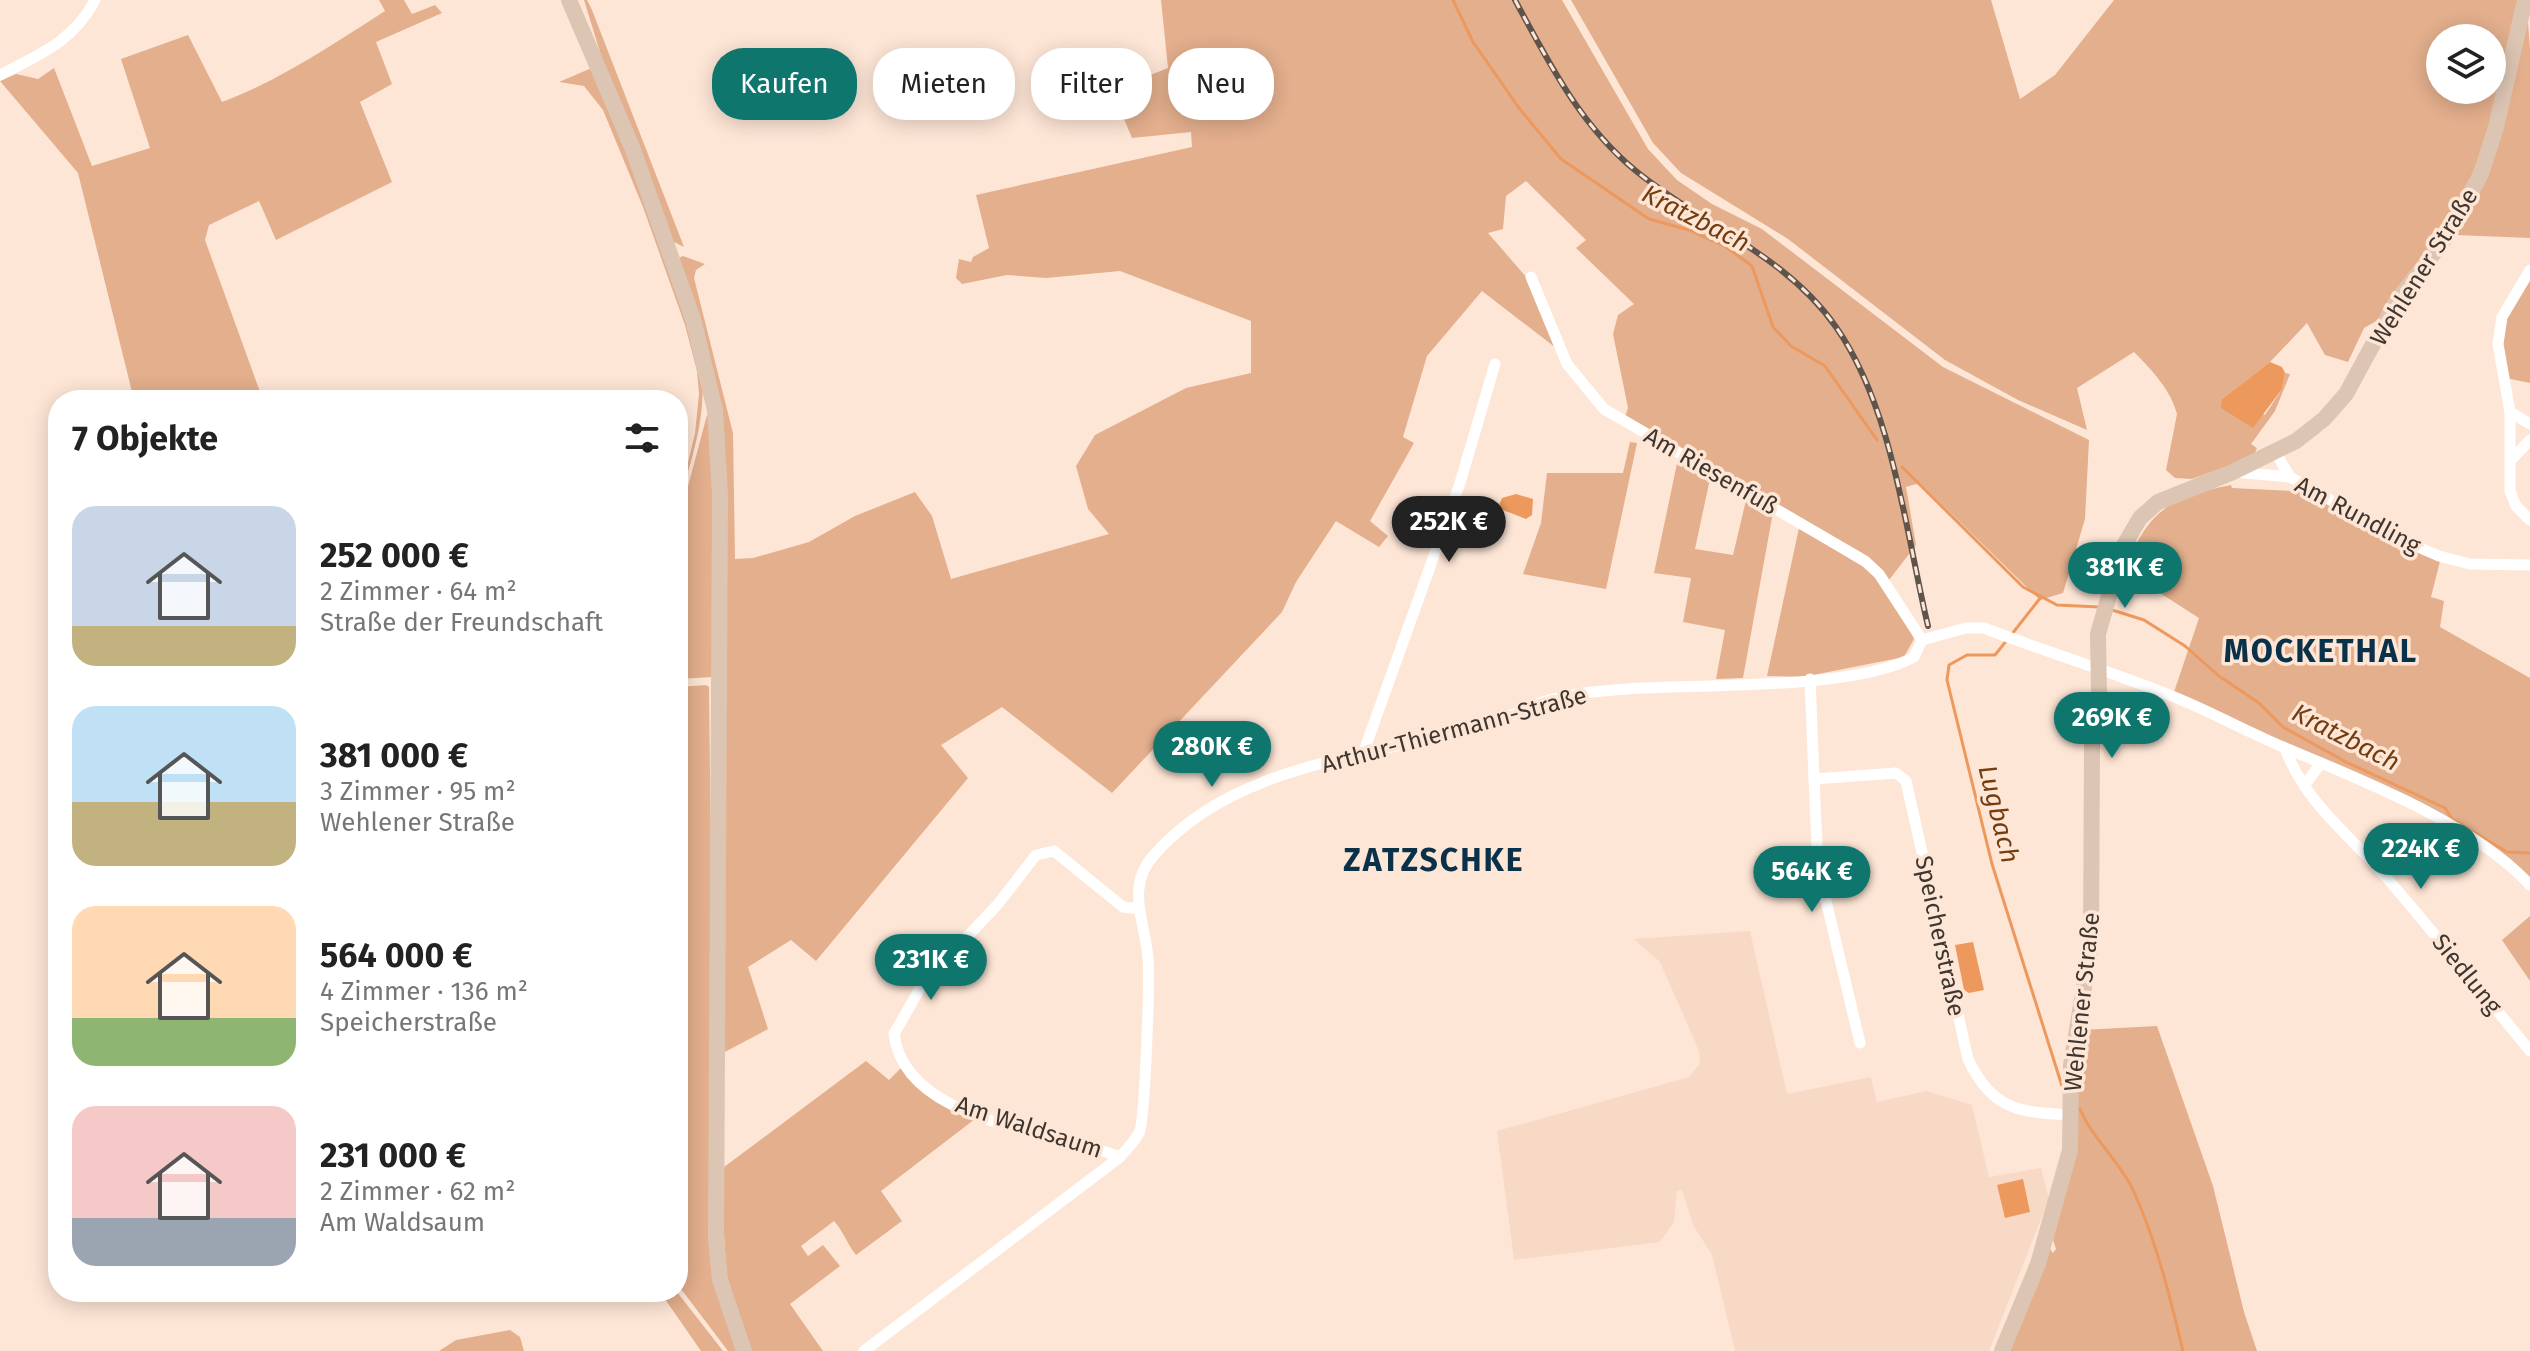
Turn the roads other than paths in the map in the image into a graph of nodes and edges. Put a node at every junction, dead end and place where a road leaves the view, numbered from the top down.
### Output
1 (569, 0) edge
2 (95, 1) edge
3 (2527, 4) edge
4 (0, 75) edge
5 (2530, 270) edge
6 (1531, 277) dead end
7 (1495, 364) dead end
8 (2510, 412) junction
9 (2530, 424) edge
10 (2530, 440) edge
11 (2276, 453) junction
12 (2511, 460) junction
13 (2233, 472) junction
14 (2290, 477) junction
15 (2530, 520) edge
16 (2530, 565) edge
17 (1922, 640) junction
18 (2098, 669) junction
19 (1810, 679) junction
20 (2285, 748) junction
21 (1364, 751) junction
22 (2321, 763) junction
23 (1814, 779) junction
24 (2304, 786) junction
25 (2530, 885) edge
26 (1139, 909) junction
27 (1860, 1043) dead end
28 (2530, 1051) edge
29 (2072, 1115) junction
30 (1120, 1157) junction
31 (744, 1351) edge
32 (864, 1351) edge
33 (2002, 1351) edge

1 - 31 street
2 - 4 street
3 - 11 street, Wehlener Straße
5 - 8 street
6 - 17 street, Am Riesenfuß
7 - 21 street
8 - 9 street
8 - 12 street
10 - 12 street
11 - 13 street, Wehlener Straße
11 - 14 street
12 - 15 street
13 - 14 street, Am Rundling
13 - 18 street, Wehlener Straße
14 - 16 street, Am Rundling
17 - 18 street, Arthur-Thiermann-Straße
17 - 19 street, Arthur-Thiermann-Straße
18 - 20 street, Arthur-Thiermann-Straße
18 - 29 street, Wehlener Straße
19 - 21 street, Arthur-Thiermann-Straße
19 - 23 street
20 - 22 street, Arthur-Thiermann-Straße
20 - 24 street, Siedlung
21 - 26 street, Arthur-Thiermann-Straße
22 - 24 street
22 - 25 street, Arthur-Thiermann-Straße
23 - 27 street
23 - 29 street, Speicherstraße
24 - 28 street, Siedlung
26 - 30 street, Arthur-Thiermann-Straße
26 - 30 street, Am Waldsaum
29 - 33 street, Wehlener Straße
30 - 32 street, Arthur-Thiermann-Straße

